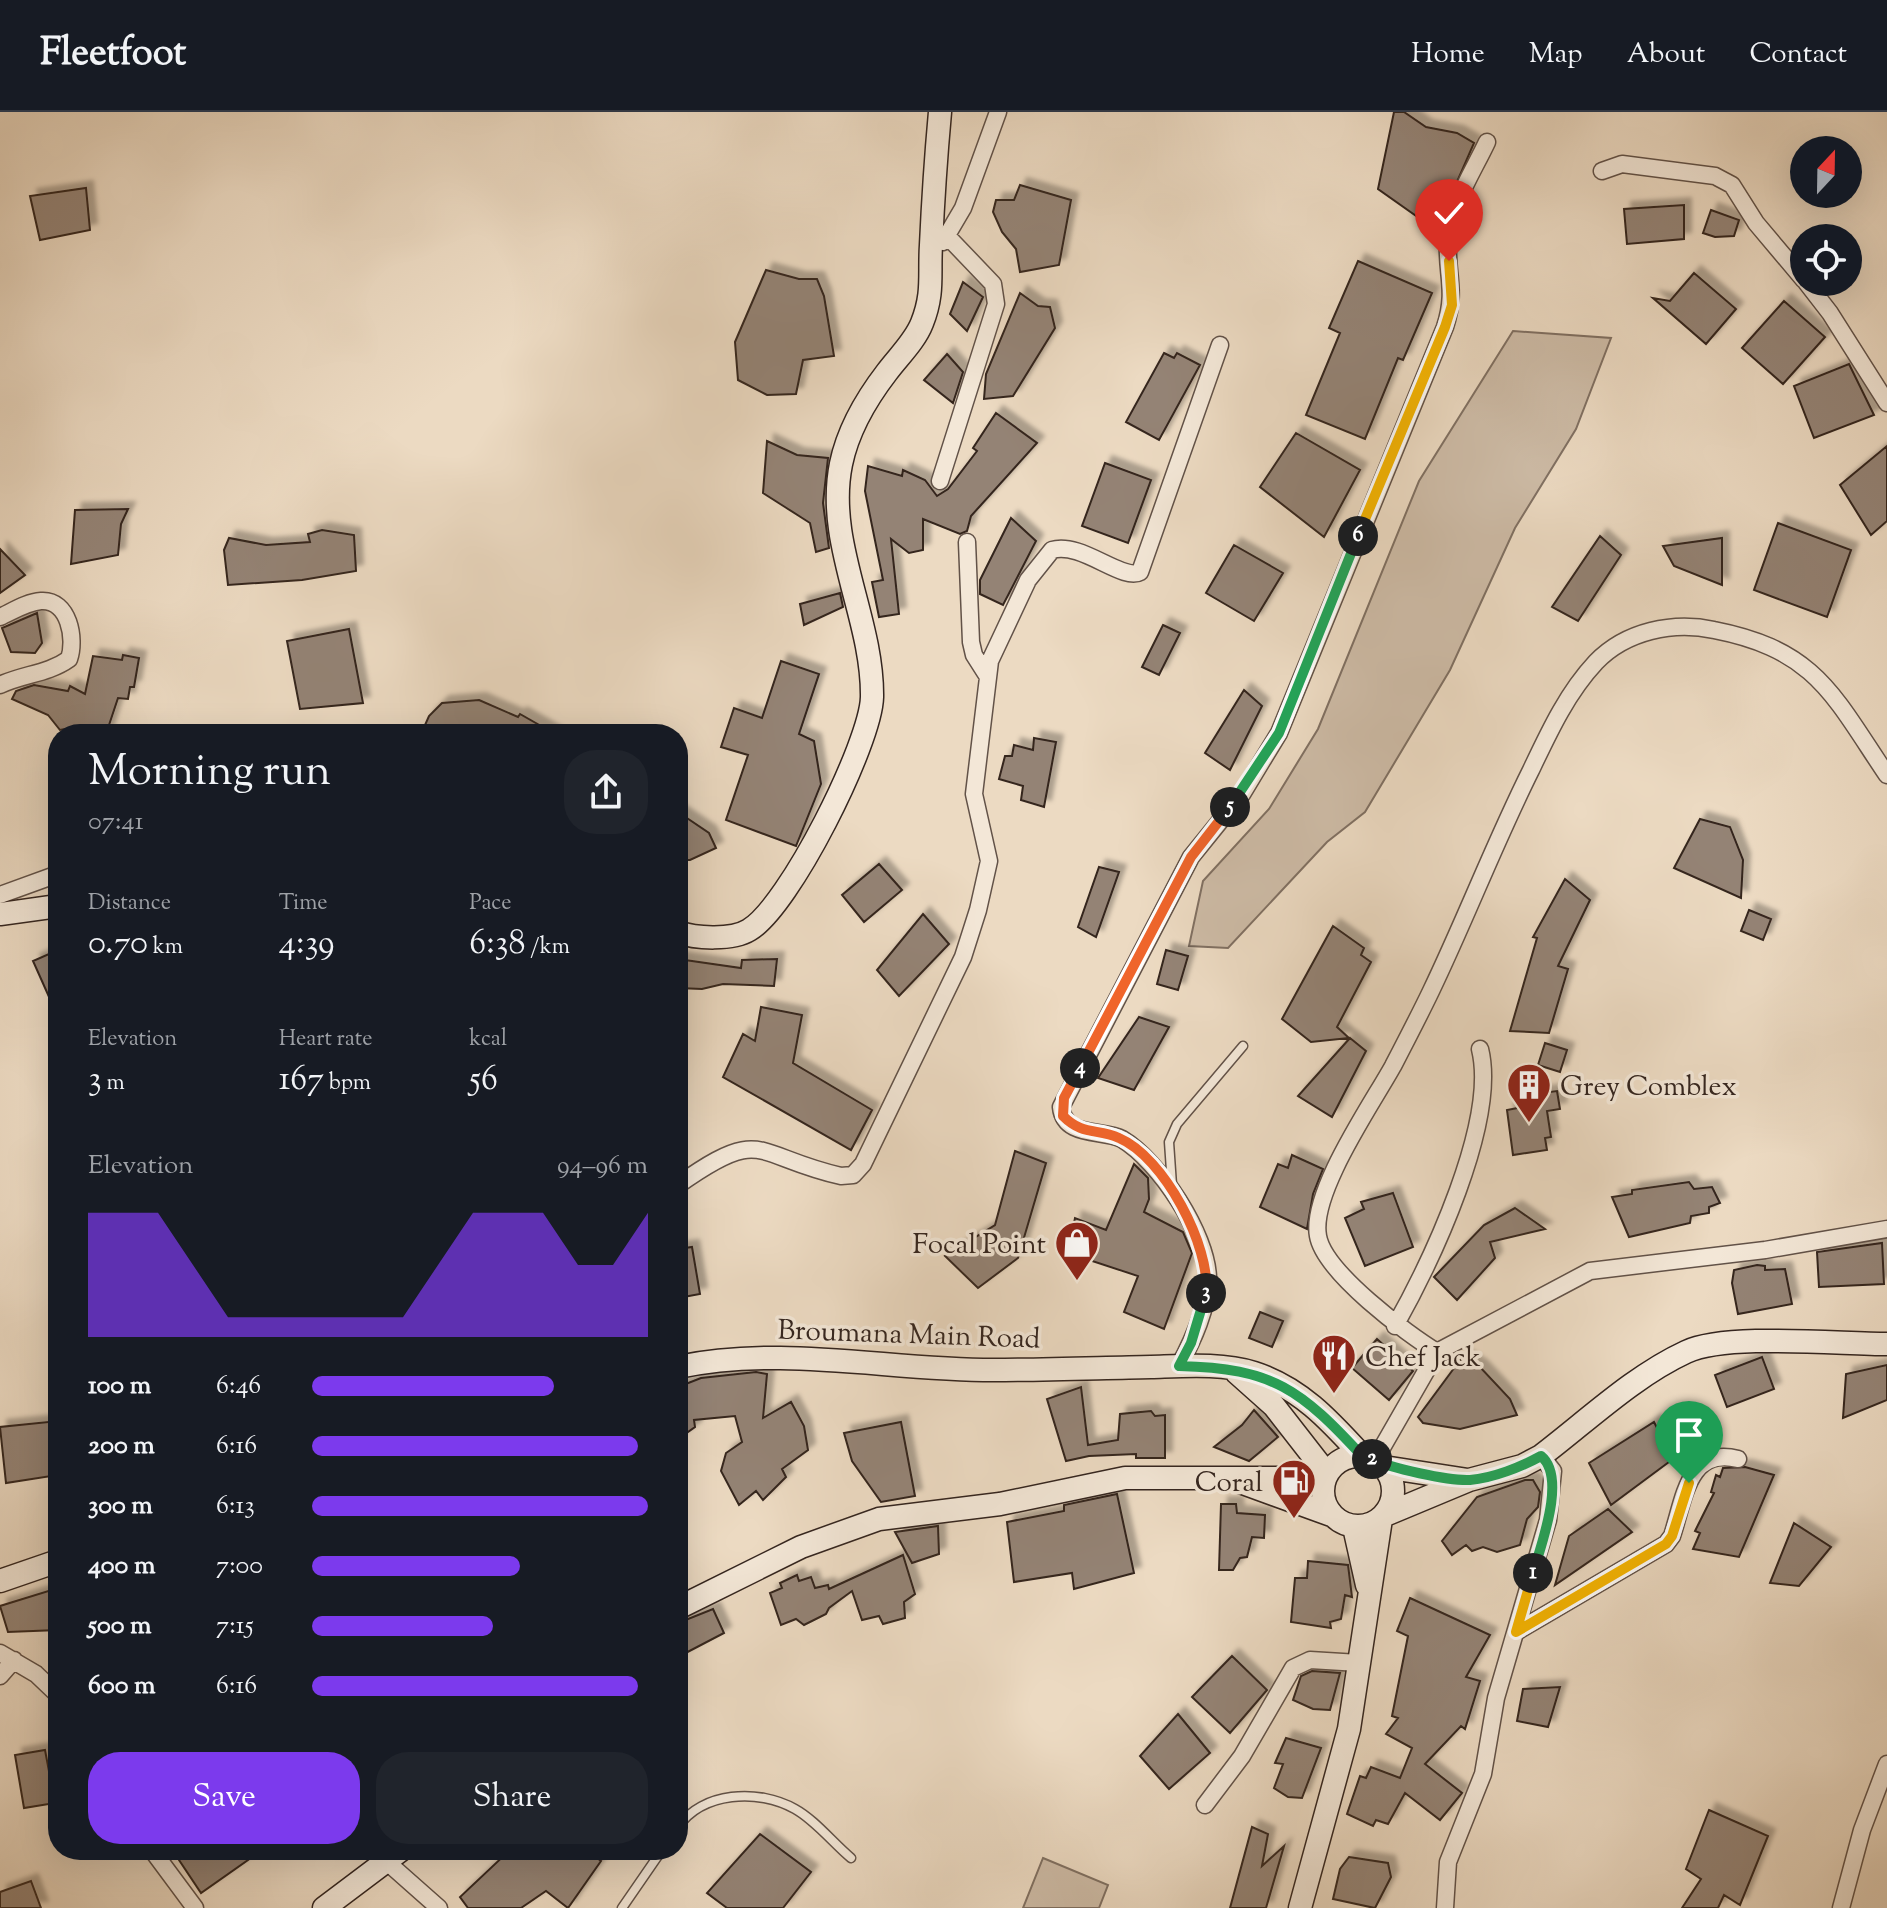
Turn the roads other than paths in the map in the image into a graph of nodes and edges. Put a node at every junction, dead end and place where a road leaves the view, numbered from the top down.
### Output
1 (940, 112) edge
2 (998, 112) edge
3 (1487, 142) dead end
4 (1602, 171) dead end
5 (949, 238) junction
6 (931, 252) junction
7 (1790, 263) edge
8 (1817, 296) edge
9 (1220, 345) dead end
10 (1887, 403) edge
11 (940, 481) dead end
12 (967, 542) dead end
13 (0, 617) edge
14 (988, 677) junction
15 (0, 685) edge
16 (1887, 775) edge
17 (48, 878) edge
18 (0, 895) edge
19 (48, 907) edge
20 (0, 914) edge
21 (688, 933) edge
22 (1243, 1046) dead end
23 (1480, 1049) dead end
24 (688, 1178) edge
25 (1173, 1190) junction
26 (1887, 1229) edge
27 (1395, 1326) junction
28 (1887, 1344) edge
29 (1437, 1352) junction
30 (688, 1365) edge
31 (1179, 1366) junction
32 (1233, 1369) junction
33 (1541, 1456) junction
34 (1738, 1459) dead end
35 (1374, 1461) junction
36 (1223, 1476) junction
37 (1326, 1476) junction
38 (1469, 1480) junction
39 (1331, 1515) junction
40 (1383, 1517) junction
41 (1354, 1527) junction
42 (48, 1564) edge
43 (0, 1581) edge
44 (1369, 1594) junction
45 (688, 1603) edge
46 (1516, 1632) junction
47 (7, 1656) edge
48 (1359, 1663) junction
49 (0, 1676) edge
50 (48, 1687) edge
51 (1887, 1764) edge
52 (1205, 1805) dead end
53 (688, 1812) edge
54 (851, 1858) dead end
55 (159, 1860) edge
56 (389, 1860) edge
57 (397, 1860) edge
58 (655, 1860) edge
59 (195, 1908) edge
60 (324, 1908) edge
61 (439, 1908) edge
62 (622, 1908) edge
63 (1300, 1908) edge
64 (1445, 1908) edge
65 (1841, 1908) edge

1 - 6 street
2 - 5 street
3 - 25 street
4 - 7 street
5 - 6 street
5 - 11 street
6 - 21 street
8 - 10 street
9 - 14 street
12 - 14 street
13 - 15 street
14 - 24 street
16 - 27 street
17 - 18 street
19 - 20 street
22 - 25 lane
23 - 27 street
25 - 31 street
26 - 29 street
27 - 29 street
28 - 33 street
29 - 35 street
30 - 31 street, Broumana Main Road
31 - 32 street, Broumana Main Road
32 - 35 street, Broumana Main Road
32 - 37 street
33 - 38 street
33 - 46 street
34 - 46 street
35 - 37 street
35 - 38 street
35 - 40 street
36 - 37 street
36 - 39 street
36 - 45 street
37 - 39 street
38 - 40 street
39 - 41 street
40 - 41 street
40 - 44 street
41 - 44 street
42 - 43 street
44 - 48 street
46 - 64 street
47 - 49 street
47 - 50 street
48 - 52 street
48 - 63 street
51 - 65 street
53 - 54 lane
55 - 59 street
56 - 60 street
57 - 61 street
58 - 62 lane

